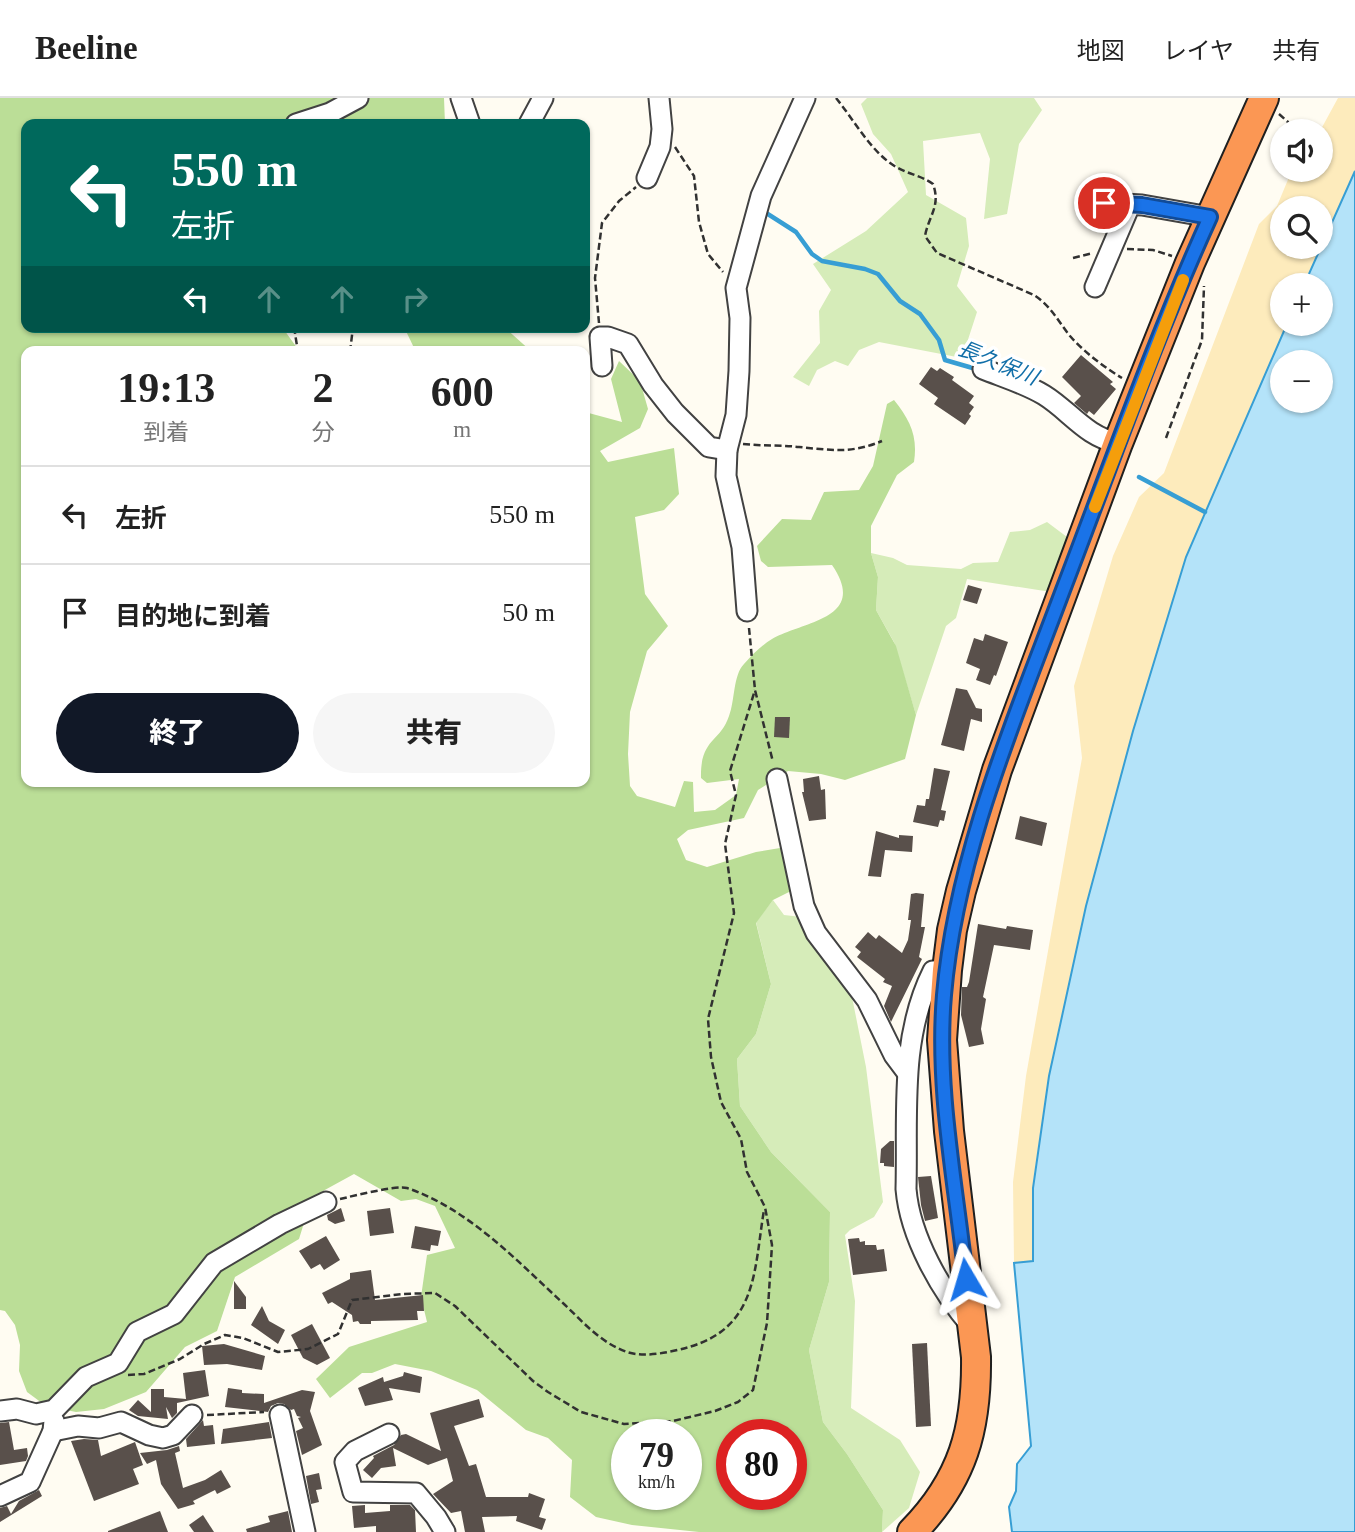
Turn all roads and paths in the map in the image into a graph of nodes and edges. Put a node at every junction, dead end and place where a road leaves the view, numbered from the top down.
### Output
1 (358, 98) edge
2 (461, 98) edge
3 (543, 98) edge
4 (659, 98) edge
5 (805, 98) edge
6 (836, 98) edge
7 (1264, 98) edge
8 (311, 119) edge
9 (468, 119) edge
10 (532, 119) edge
11 (662, 130) junction
12 (647, 178) joint
13 (1104, 203) dead end
14 (1130, 205) junction
15 (1210, 217) junction
16 (1111, 248) junction
17 (1073, 258) dead end
18 (1197, 272) junction
19 (736, 288) junction
20 (1095, 288) dead end
21 (600, 337) junction
22 (602, 366) dead end
23 (983, 369) dead end
24 (1140, 389) junction
25 (1166, 438) dead end
26 (882, 441) dead end
27 (1118, 443) junction
28 (728, 446) junction
29 (747, 611) joint
30 (755, 690) junction
31 (777, 779) joint
32 (947, 971) junction
33 (906, 1071) junction
34 (326, 1202) joint
35 (765, 1207) junction
36 (972, 1328) junction
37 (127, 1375) dead end
38 (54, 1410) junction
39 (0, 1411) edge
40 (192, 1415) joint
41 (281, 1415) joint
42 (53, 1431) junction
43 (389, 1434) dead end
44 (0, 1496) edge
45 (305, 1532) edge
46 (445, 1532) edge
47 (912, 1532) edge

1 - 8 street
2 - 9 street
3 - 10 street
4 - 11 street
5 - 19 street
6 - 24 path
7 - 15 highway
11 - 12 street
11 - 19 path
12 - 21 path
13 - 14 street
14 - 15 street
14 - 16 street
15 - 18 highway
16 - 17 path
16 - 18 path
16 - 20 street
18 - 24 highway
18 - 25 path
19 - 28 street
21 - 22 street
21 - 28 street
23 - 27 street
24 - 27 highway
26 - 28 path
27 - 32 highway
28 - 29 street
29 - 30 path
30 - 31 path
30 - 35 path
31 - 33 street
32 - 33 street
32 - 36 highway
33 - 36 street
34 - 35 path
34 - 38 street
35 - 37 path
36 - 47 highway
38 - 39 street
38 - 42 street
40 - 41 path
40 - 42 street
41 - 45 street
42 - 44 street
43 - 46 street

